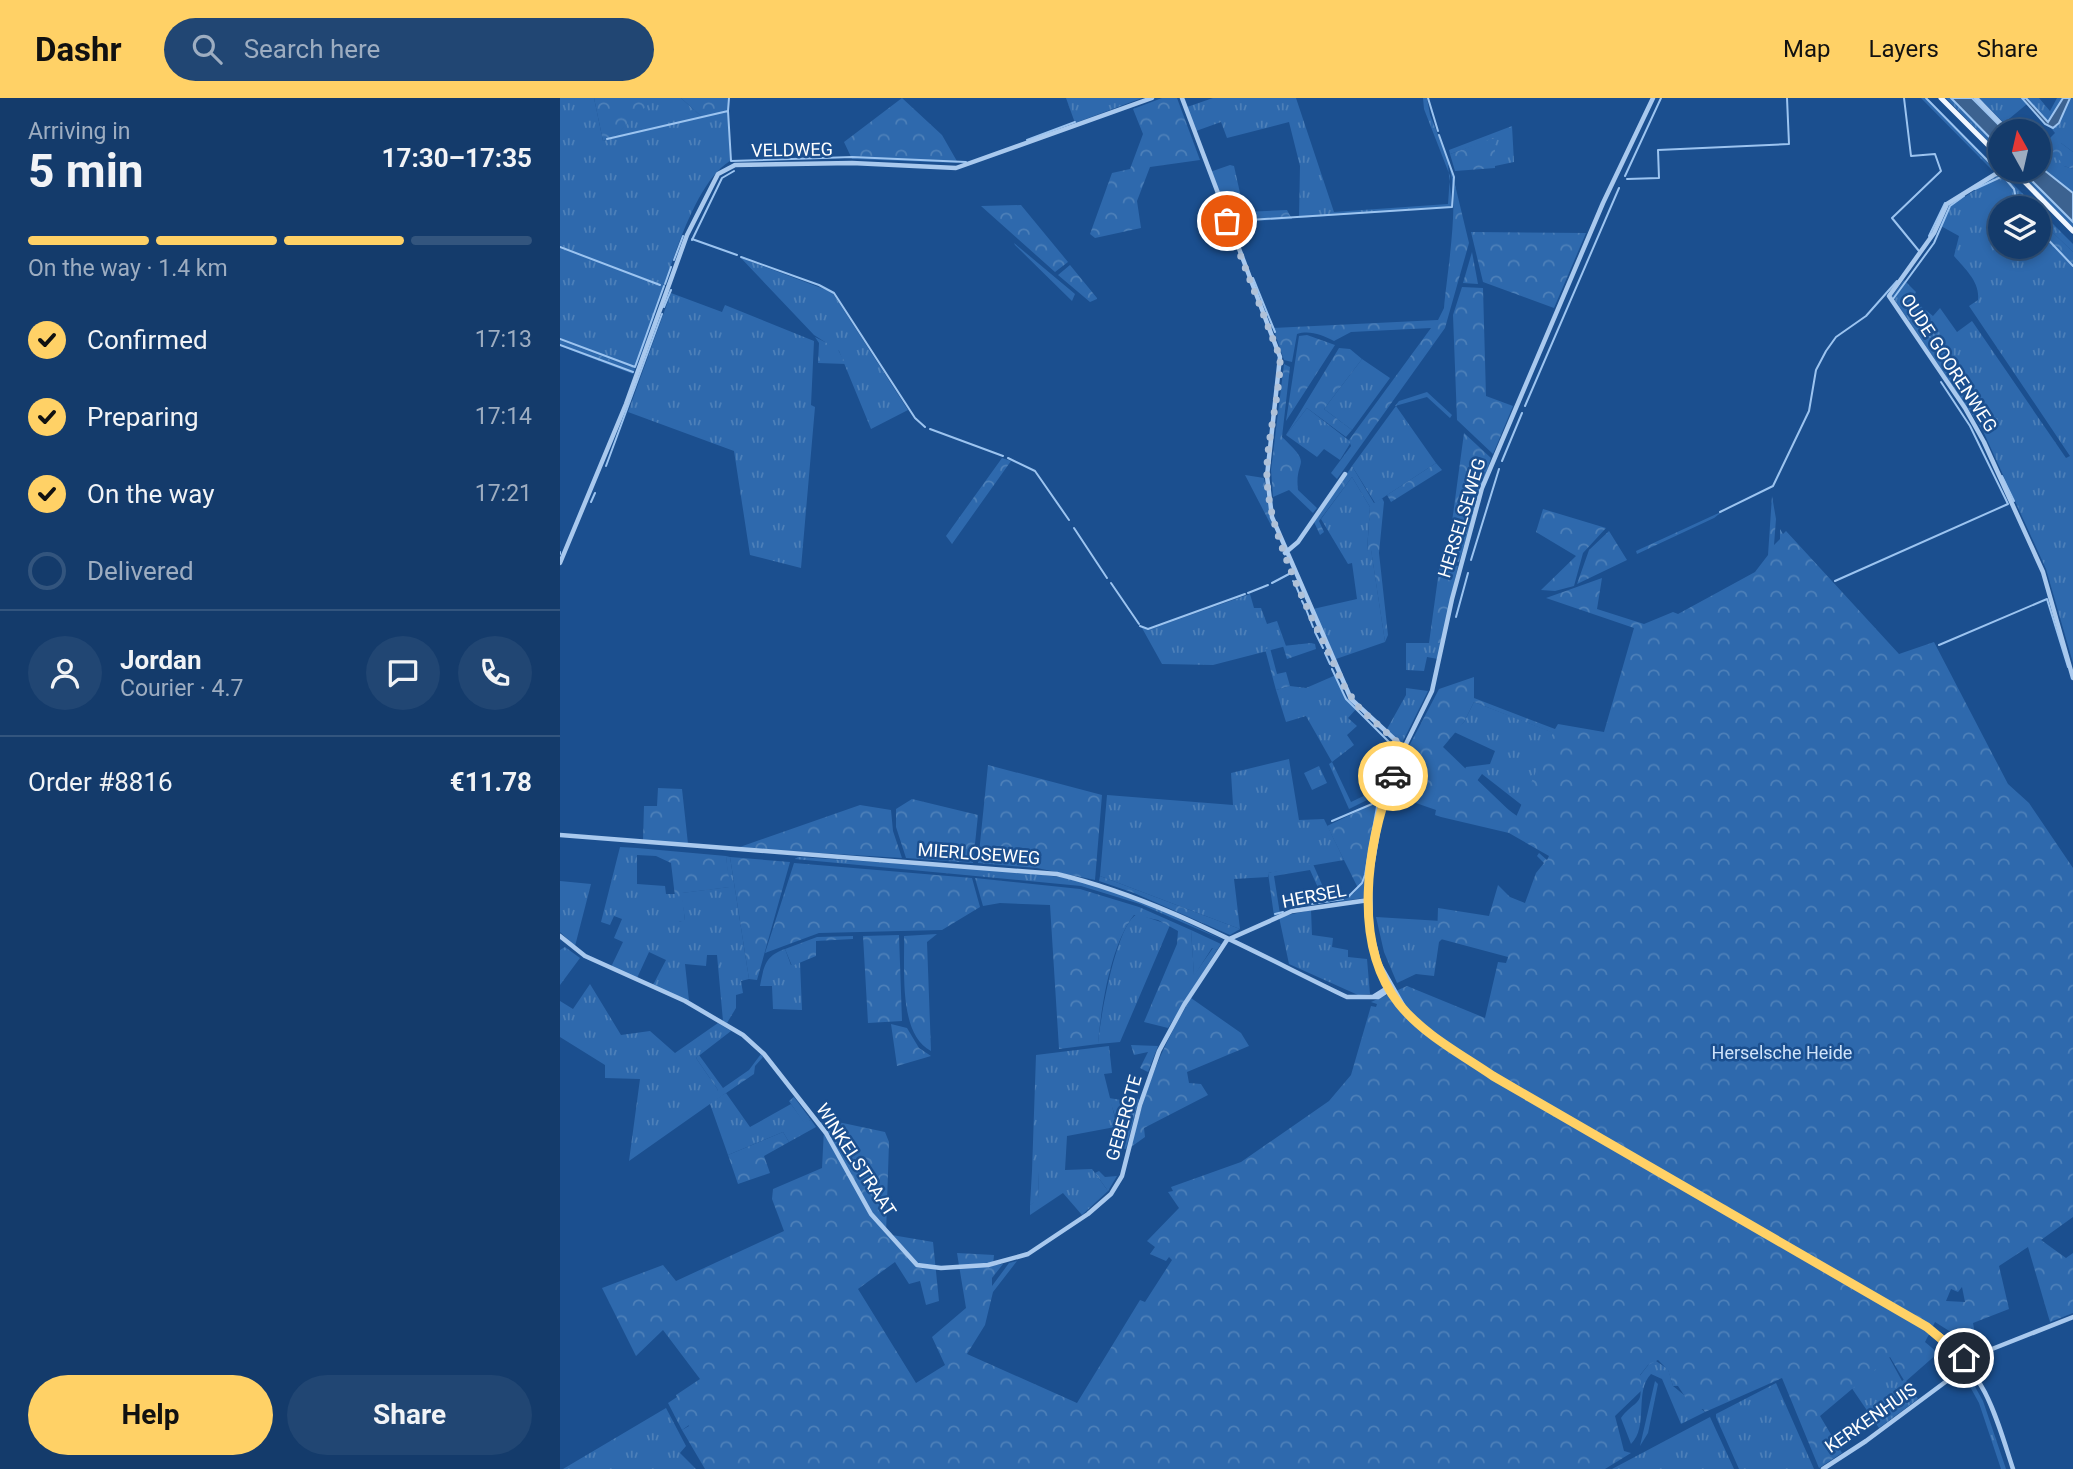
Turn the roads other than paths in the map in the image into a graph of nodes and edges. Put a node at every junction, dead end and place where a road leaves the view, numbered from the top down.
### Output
1 (1152, 98) edge
2 (1182, 98) edge
3 (1653, 98) edge
4 (1941, 98) edge
5 (1976, 98) edge
6 (1996, 119) edge
7 (1988, 145) edge
8 (1988, 176) edge
9 (2025, 182) edge
10 (2073, 231) edge
11 (1345, 474) dead end
12 (1286, 553) junction
13 (560, 564) edge
14 (2073, 678) edge
15 (1404, 748) junction
16 (560, 835) edge
17 (1369, 900) junction
18 (561, 939) edge
19 (1227, 940) junction
20 (1390, 989) junction
21 (1004, 1261) joint
22 (2073, 1317) edge
23 (1968, 1363) junction
24 (1823, 1469) edge
25 (2013, 1469) edge

1 - 13 street, VELDWEG
2 - 12 street
3 - 15 street, HERSELSEWEG
4 - 7 main road
5 - 6 street
8 - 14 street, OUDE GOORENWEG
9 - 10 main road
11 - 12 street
12 - 15 street
15 - 17 street, HERSELSEWEG
16 - 19 street, MIERLOSEWEG
17 - 19 street, HERSEL
17 - 20 street, HERSELSEWEG
18 - 21 street, WINKELSTRAAT
19 - 20 street, MIERLOSEWEG
19 - 21 street, GEBERGTE
20 - 23 street, HERSELSEWEG
22 - 23 street, KERKENHUIS
23 - 24 street, KERKENHUIS
23 - 25 street, HERSELSEWEG

